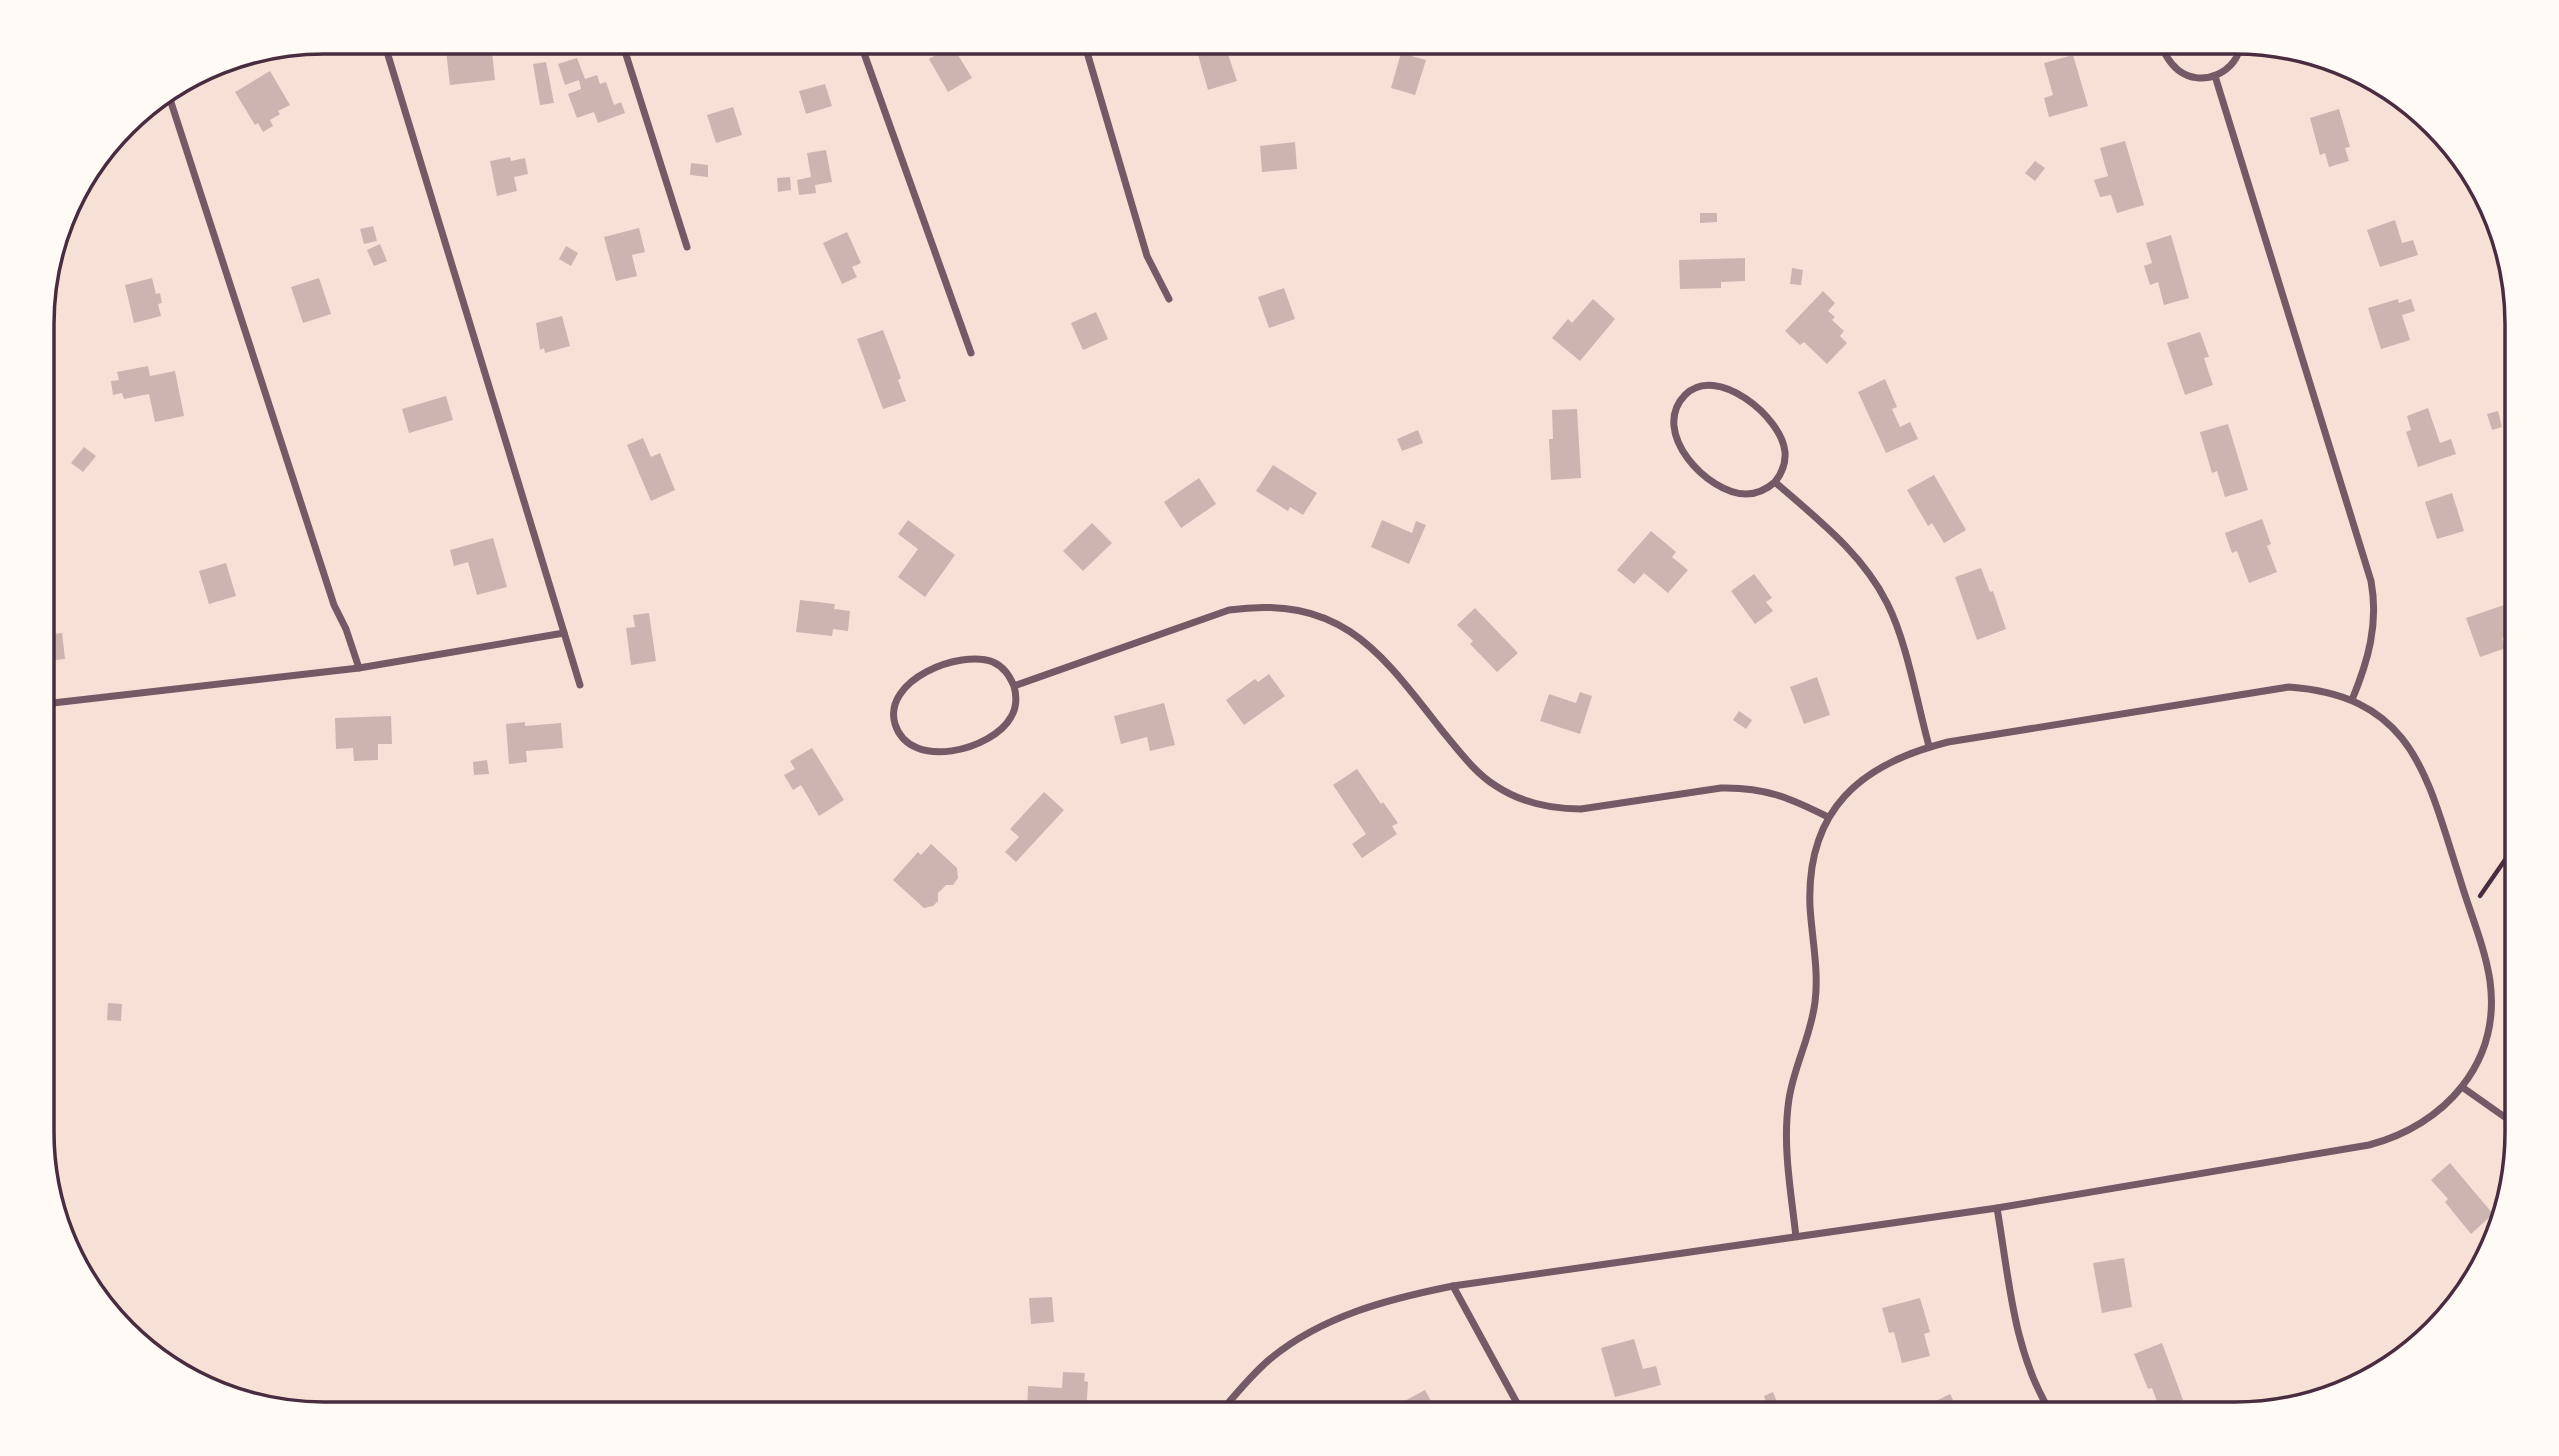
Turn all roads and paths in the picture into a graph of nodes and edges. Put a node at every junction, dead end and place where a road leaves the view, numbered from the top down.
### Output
1 (388, 54) edge
2 (626, 54) edge
3 (864, 54) edge
4 (1088, 54) edge
5 (2165, 54) edge
6 (2237, 54) edge
7 (2215, 76) junction
8 (171, 102) edge
9 (687, 247) dead end
10 (1169, 299) dead end
11 (971, 354) dead end
12 (1775, 482) junction
13 (564, 633) junction
14 (359, 668) junction
15 (580, 685) dead end
16 (1014, 686) junction
17 (2352, 700) junction
18 (54, 703) edge
19 (1929, 746) junction
20 (1828, 817) junction
21 (2505, 860) edge
22 (2470, 911) junction
23 (2462, 1087) junction
24 (2505, 1117) edge
25 (1997, 1208) junction
26 (1796, 1237) junction
27 (1453, 1286) junction
28 (1230, 1402) edge
29 (1516, 1402) edge
30 (2045, 1402) edge

1 - 13 street
2 - 9 street
3 - 11 street
4 - 10 street
5 - 7 street
6 - 7 street
7 - 17 street
8 - 14 street
12 - 12 street
12 - 19 street
13 - 14 street
13 - 15 street
14 - 18 street
16 - 16 street
16 - 20 street
17 - 19 street
17 - 22 street
19 - 20 street
20 - 26 street
21 - 22 path
22 - 23 street
23 - 24 street
23 - 25 street
25 - 26 street
25 - 30 street
26 - 27 street
27 - 28 street
27 - 29 street

